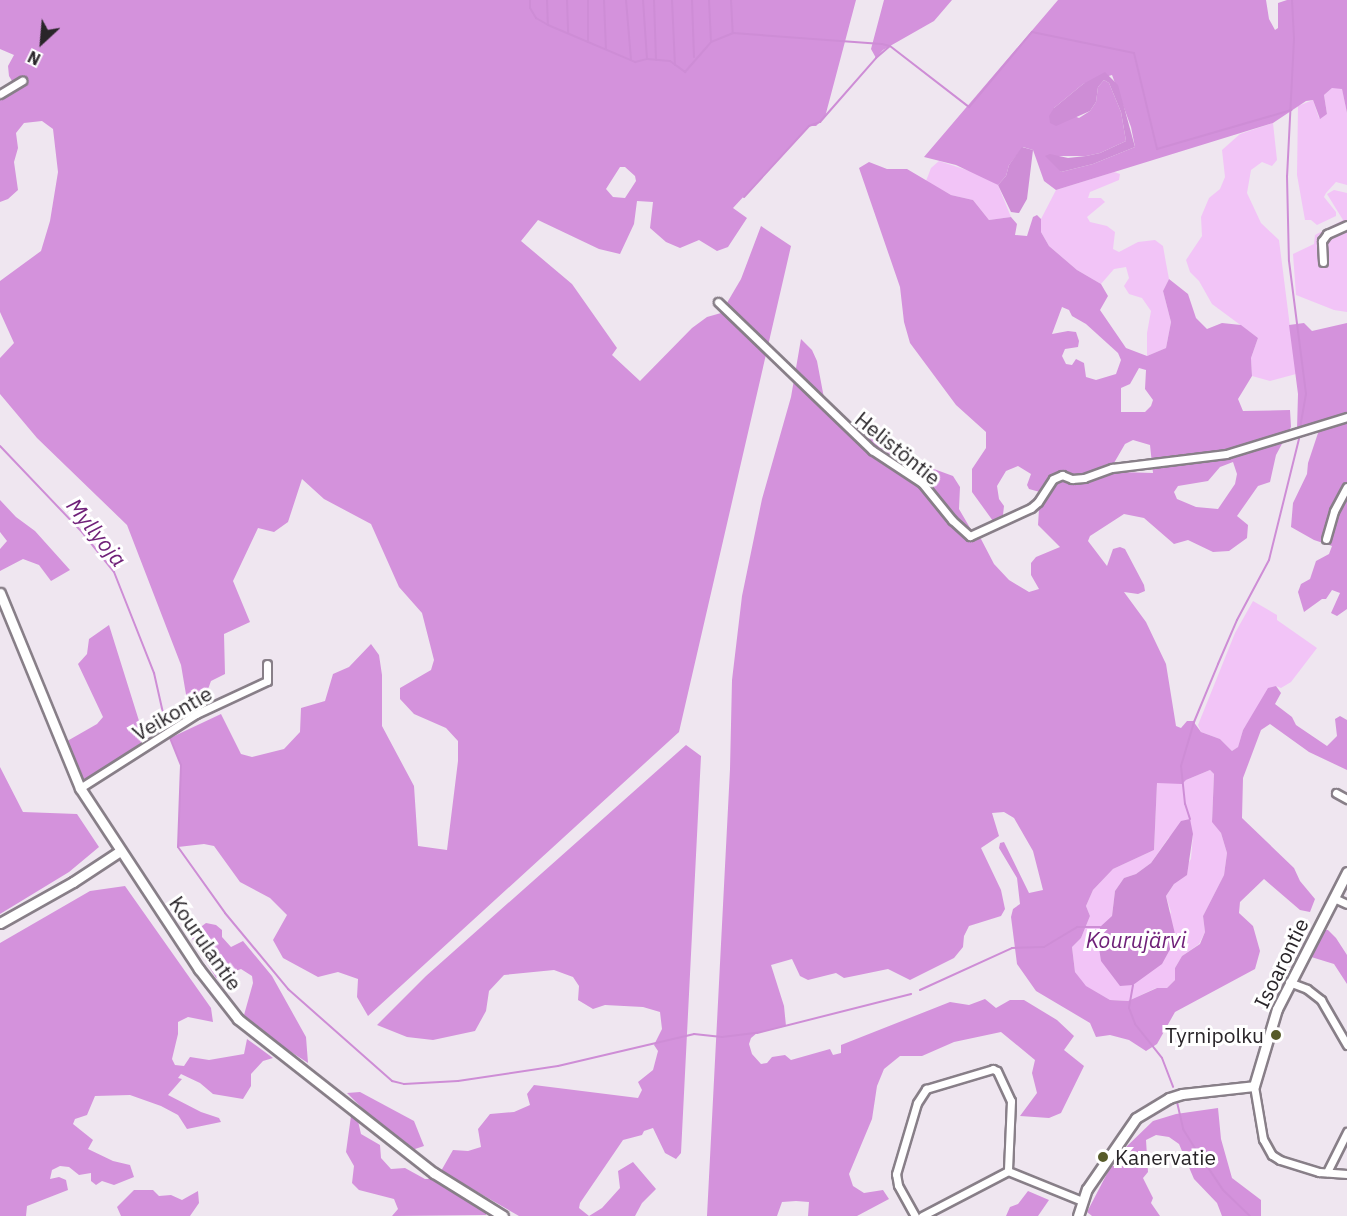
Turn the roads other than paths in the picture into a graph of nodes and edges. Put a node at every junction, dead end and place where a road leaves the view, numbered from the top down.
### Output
1 (22, 81) dead end
2 (0, 94) edge
3 (1347, 225) edge
4 (1323, 262) dead end
5 (718, 302) dead end
6 (1347, 417) edge
7 (1347, 487) edge
8 (1326, 539) dead end
9 (0, 592) edge
10 (267, 663) dead end
11 (80, 788) junction
12 (1336, 794) dead end
13 (1347, 799) edge
14 (120, 851) junction
15 (1347, 872) edge
16 (1334, 898) junction
17 (1347, 904) edge
18 (0, 923) edge
19 (1289, 982) junction
20 (1347, 1045) edge
21 (1254, 1086) junction
22 (1347, 1131) edge
23 (1008, 1171) junction
24 (1327, 1172) junction
25 (1347, 1174) edge
26 (1082, 1201) junction
27 (503, 1216) edge
28 (915, 1216) edge
29 (922, 1216) edge
30 (1078, 1216) edge

1 - 2 street
3 - 4 street
5 - 6 street, Helistöntie
7 - 8 street
9 - 11 street, Kourulantie
10 - 11 street, Veikontie
11 - 14 street, Kourulantie
12 - 13 street
14 - 18 street
14 - 27 street, Kourulantie
15 - 16 street, Isoarontie
16 - 17 street
16 - 19 street, Isoarontie
19 - 20 street
19 - 21 street, Isoarontie
21 - 24 street
21 - 26 street
22 - 24 street
23 - 26 street
23 - 28 street
23 - 29 street
24 - 25 street
26 - 30 street

